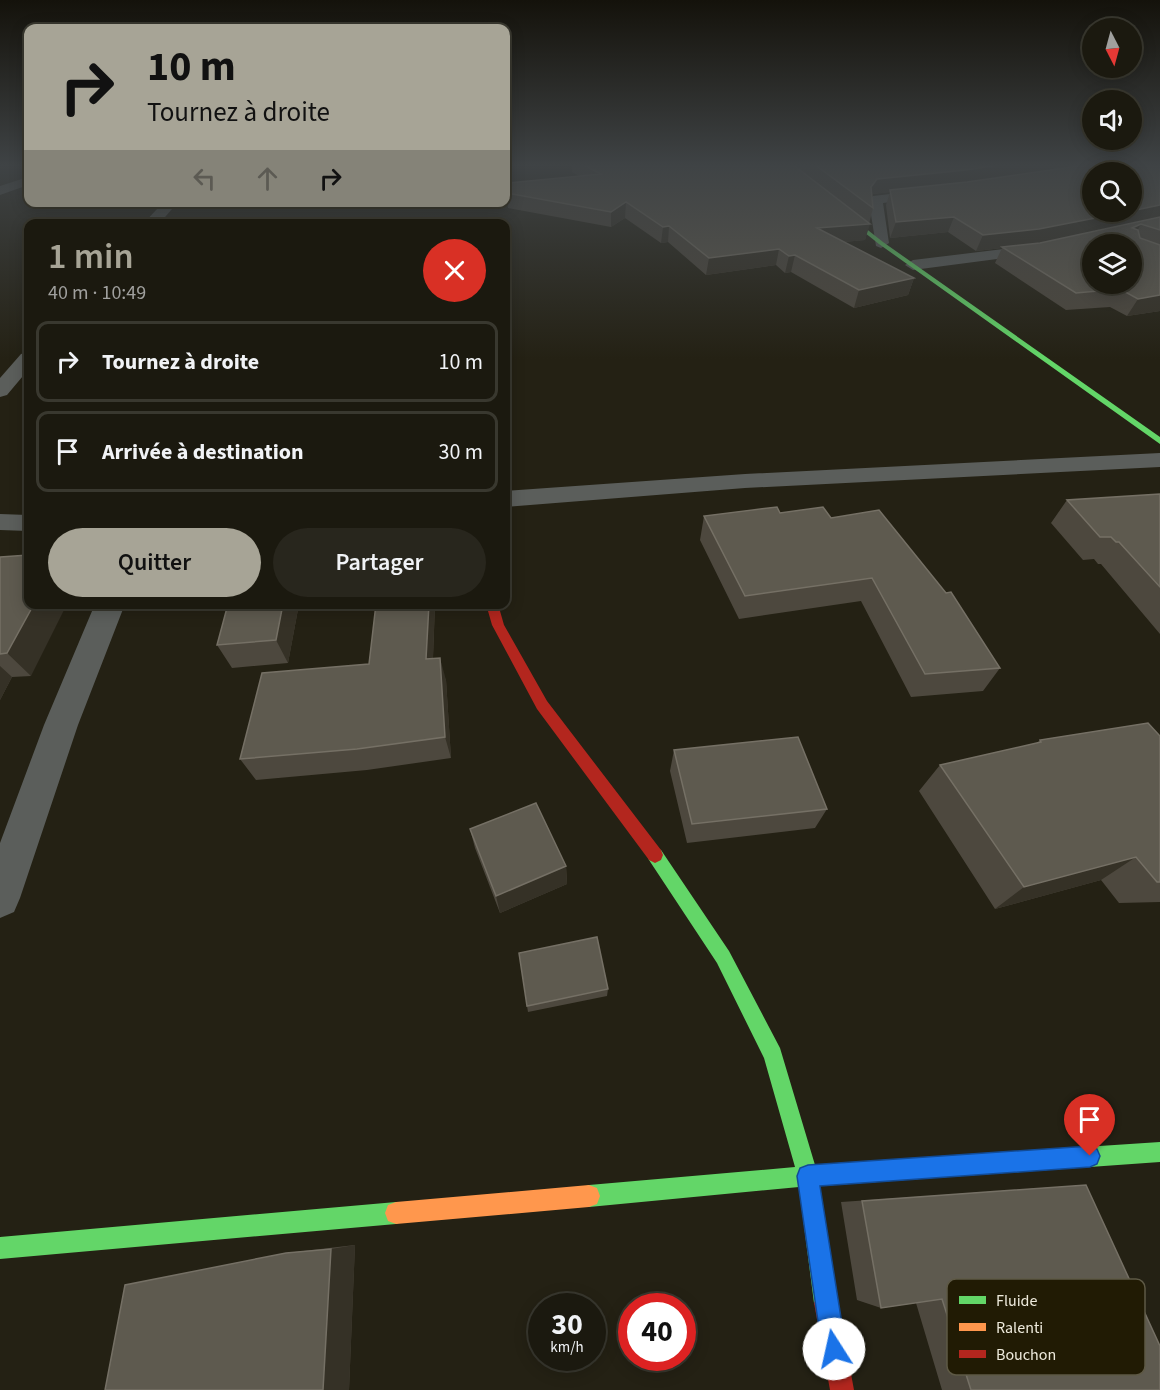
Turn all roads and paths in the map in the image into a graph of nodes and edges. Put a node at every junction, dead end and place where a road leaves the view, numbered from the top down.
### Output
1 (863, 229) edge
2 (879, 229) edge
3 (881, 243) junction
4 (1063, 245) edge
5 (912, 265) junction
6 (24, 363) edge
7 (0, 391) edge
8 (1160, 441) edge
9 (1160, 460) edge
10 (510, 499) edge
11 (0, 522) edge
12 (24, 523) edge
13 (108, 609) edge
14 (494, 609) edge
15 (0, 898) edge
16 (1160, 1152) edge
17 (808, 1176) junction
18 (0, 1248) edge
19 (842, 1390) edge

1 - 3 street
2 - 3 street
3 - 5 street
4 - 5 street
5 - 8 street
6 - 7 street
9 - 10 street
11 - 12 street
13 - 15 street
14 - 17 street
16 - 17 street
17 - 18 street
17 - 19 street

